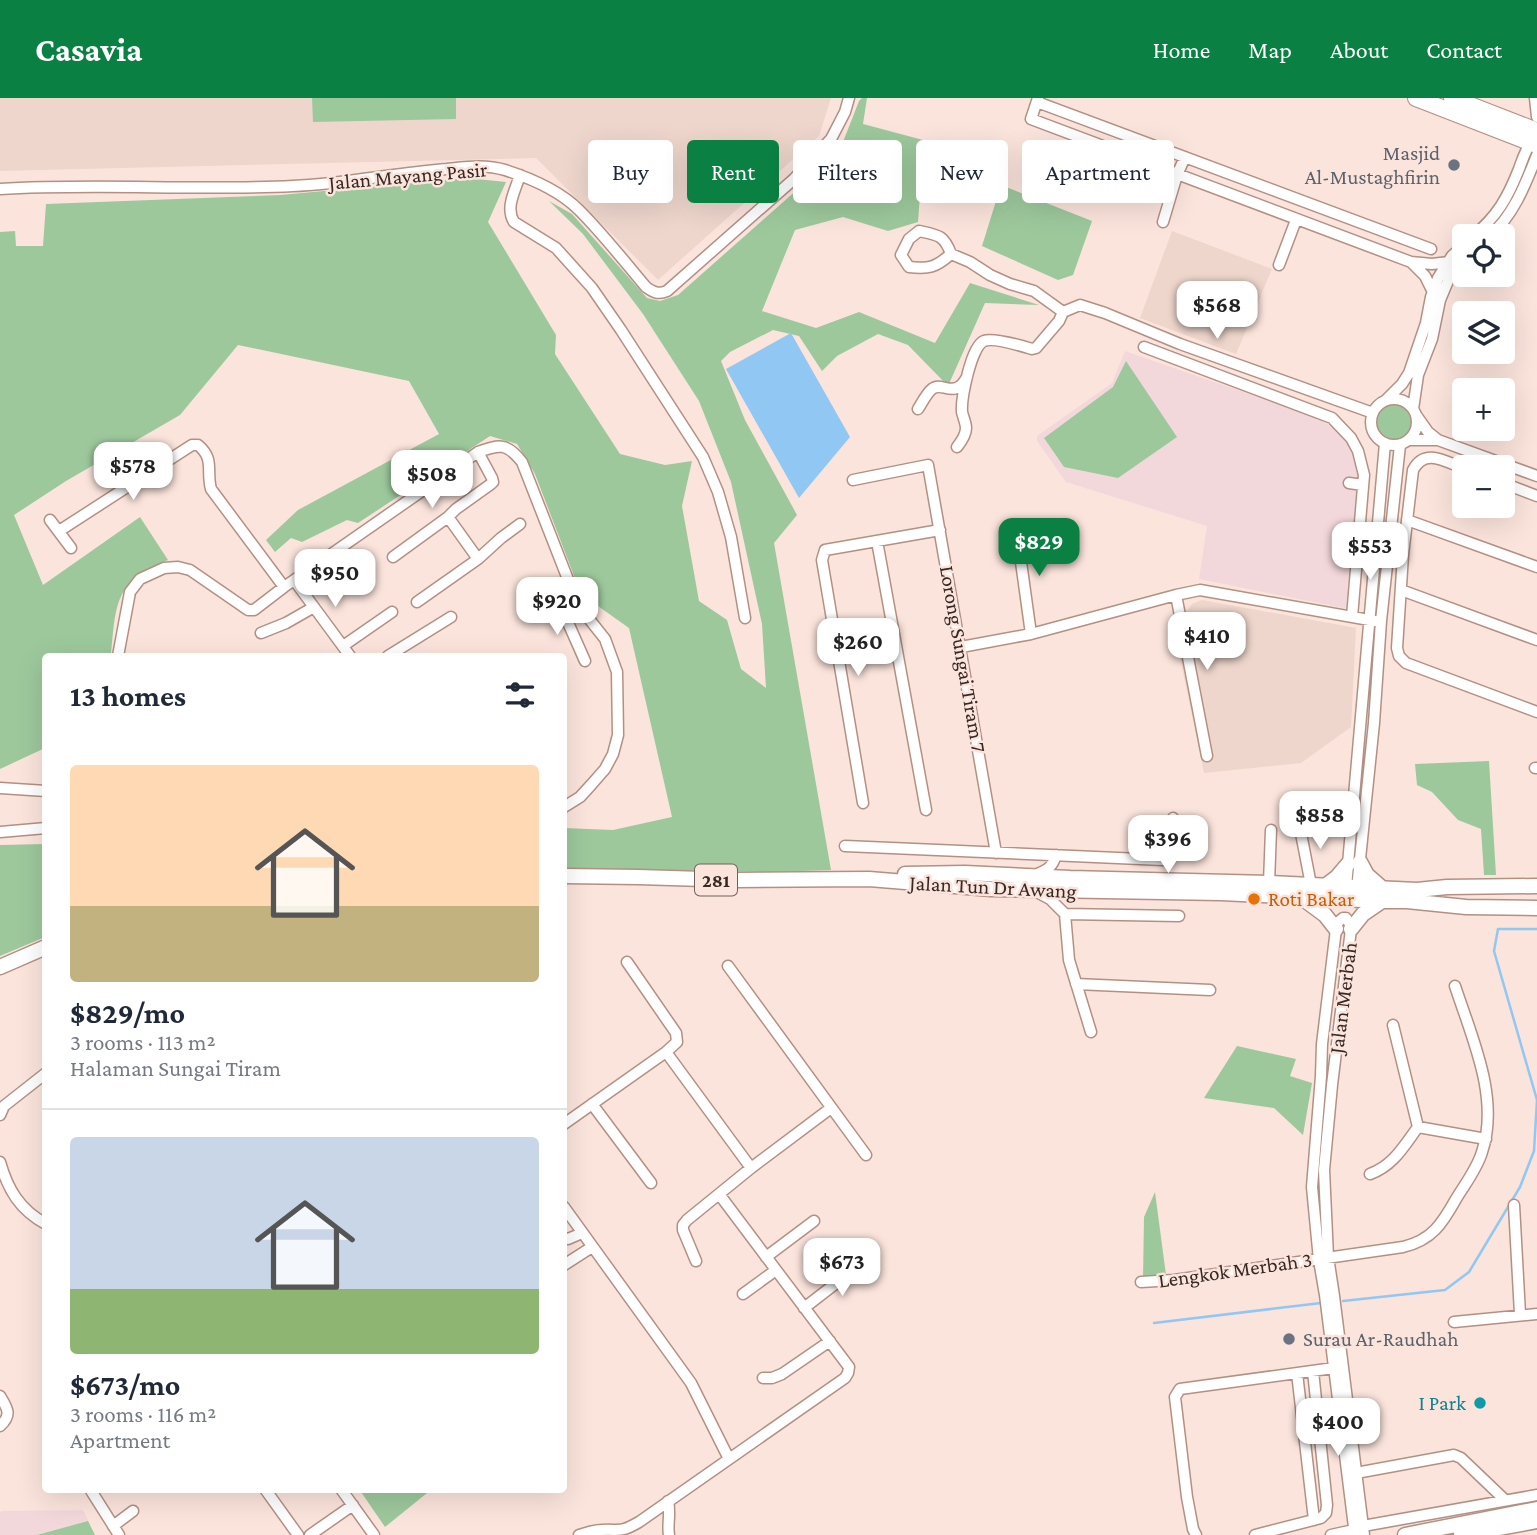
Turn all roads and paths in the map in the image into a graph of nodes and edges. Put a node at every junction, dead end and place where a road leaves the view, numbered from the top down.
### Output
1 (849, 98) edge
2 (1416, 98) edge
3 (1452, 98) edge
4 (1535, 98) edge
5 (1037, 100) edge
6 (1537, 117) edge
7 (1536, 142) edge
8 (1185, 157) junction
9 (1177, 175) junction
10 (520, 176) junction
11 (0, 190) edge
12 (1291, 197) junction
13 (1283, 215) junction
14 (1296, 220) junction
15 (1163, 222) dead end
16 (1488, 224) edge
17 (1500, 224) edge
18 (1431, 249) dead end
19 (951, 254) junction
20 (1452, 259) edge
21 (1411, 262) junction
22 (1449, 262) junction
23 (1279, 265) dead end
24 (1452, 274) edge
25 (1433, 292) junction
26 (1063, 312) junction
27 (1144, 348) dead end
28 (967, 377) junction
29 (1386, 400) junction
30 (918, 409) dead end
31 (1415, 412) junction
32 (1373, 413) junction
33 (1438, 440) junction
34 (1405, 442) junction
35 (1385, 443) junction
36 (957, 447) dead end
37 (478, 452) junction
38 (1452, 464) edge
39 (1521, 470) junction
40 (1537, 476) edge
41 (853, 480) dead end
42 (1349, 483) dead end
43 (1363, 485) junction
44 (1515, 488) joint
45 (1537, 496) edge
46 (448, 517) junction
47 (50, 520) dead end
48 (1408, 520) junction
49 (520, 524) dead end
50 (1016, 526) dead end
51 (940, 530) junction
52 (59, 531) junction
53 (877, 541) junction
54 (71, 548) dead end
55 (393, 557) dead end
56 (478, 559) junction
57 (1537, 567) edge
58 (295, 580) junction
59 (284, 587) junction
60 (1401, 590) junction
61 (573, 593) junction
62 (1176, 595) junction
63 (558, 600) junction
64 (417, 602) dead end
65 (314, 607) junction
66 (392, 611) dead end
67 (529, 614) dead end
68 (451, 617) dead end
69 (1352, 617) junction
70 (745, 618) dead end
71 (1375, 621) junction
72 (261, 633) dead end
73 (1031, 634) junction
74 (1537, 640) edge
75 (343, 646) junction
76 (961, 647) junction
77 (119, 653) edge
78 (348, 653) edge
79 (393, 653) edge
80 (585, 662) dead end
81 (1537, 712) edge
82 (1207, 756) dead end
83 (0, 788) edge
84 (42, 791) edge
85 (863, 803) dead end
86 (567, 805) edge
87 (926, 810) dead end
88 (1173, 818) dead end
89 (1299, 823) dead end
90 (42, 828) edge
91 (1271, 830) dead end
92 (0, 832) edge
93 (845, 846) dead end
94 (996, 853) junction
95 (1056, 855) junction
96 (1354, 863) junction
97 (567, 876) edge
98 (1034, 883) junction
99 (1269, 883) junction
100 (1070, 885) junction
101 (1318, 885) junction
102 (1537, 886) edge
103 (1351, 887) junction
104 (1383, 895) junction
105 (1302, 898) junction
106 (1537, 908) edge
107 (1062, 912) junction
108 (1179, 916) dead end
109 (1343, 929) junction
110 (42, 949) edge
111 (627, 962) dead end
112 (728, 966) dead end
113 (0, 967) edge
114 (1076, 984) junction
115 (1455, 986) dead end
116 (1210, 990) dead end
117 (1393, 1025) dead end
118 (1091, 1032) dead end
119 (666, 1052) junction
120 (42, 1078) edge
121 (592, 1104) junction
122 (831, 1108) junction
123 (0, 1115) edge
124 (567, 1122) edge
125 (1418, 1126) junction
126 (1486, 1139) junction
127 (866, 1154) dead end
128 (0, 1162) edge
129 (751, 1168) junction
130 (1370, 1174) dead end
131 (650, 1183) dead end
132 (719, 1194) junction
133 (1514, 1205) dead end
134 (567, 1211) edge
135 (814, 1221) dead end
136 (42, 1222) edge
137 (582, 1233) junction
138 (567, 1239) edge
139 (592, 1247) junction
140 (766, 1257) junction
141 (1323, 1258) junction
142 (696, 1261) dead end
143 (567, 1263) edge
144 (861, 1264) dead end
145 (776, 1270) junction
146 (1141, 1282) dead end
147 (743, 1294) dead end
148 (804, 1308) junction
149 (1520, 1314) junction
150 (1537, 1314) edge
151 (1454, 1322) dead end
152 (830, 1341) junction
153 (1338, 1367) junction
154 (1313, 1371) junction
155 (1297, 1373) junction
156 (763, 1378) dead end
157 (0, 1396) edge
158 (0, 1426) edge
159 (729, 1459) junction
160 (1356, 1473) junction
161 (93, 1493) edge
162 (268, 1493) edge
163 (344, 1493) edge
164 (1537, 1495) edge
165 (1505, 1500) junction
166 (668, 1501) junction
167 (353, 1505) junction
168 (1537, 1509) edge
169 (133, 1511) dead end
170 (1314, 1520) junction
171 (1537, 1521) edge
172 (1492, 1527) edge
173 (116, 1530) edge
174 (1359, 1531) edge
175 (298, 1535) edge
176 (310, 1535) edge
177 (374, 1535) edge
178 (579, 1535) edge
179 (669, 1535) edge
180 (1196, 1535) edge
181 (1255, 1535) edge
182 (1331, 1535) edge
183 (1405, 1535) edge
184 (1461, 1535) edge

1 - 10 street, Jalan Mayang Pasir
2 - 7 highway
3 - 7 highway
4 - 6 street
5 - 8 street
5 - 9 street
7 - 16 street
7 - 17 street
8 - 9 street
8 - 12 street
9 - 13 street
9 - 15 street
10 - 11 street, Jalan Mayang Pasir
10 - 70 street
12 - 13 street
12 - 18 street
13 - 14 street
14 - 21 street
14 - 23 street
19 - 19 street
19 - 26 street
20 - 22 street
21 - 22 street
21 - 25 street
22 - 25 street
24 - 31 street
25 - 29 street
26 - 28 street
26 - 32 street
27 - 43 street
28 - 30 street
28 - 36 street
29 - 31 street
29 - 32 street
31 - 33 street
31 - 34 street
32 - 35 street
33 - 34 street
33 - 39 street
34 - 35 street
34 - 71 street
35 - 71 street
37 - 46 street
37 - 58 street
37 - 61 street
38 - 48 street
39 - 40 street
39 - 44 street
41 - 51 street, Lorong Sungai Tiram 7
42 - 43 street
43 - 69 street
44 - 45 street
46 - 55 street
46 - 56 street
47 - 52 street
48 - 57 street
48 - 60 street
49 - 56 street
50 - 73 street
51 - 53 street
51 - 76 street, Lorong Sungai Tiram 7
52 - 54 street
52 - 59 street
53 - 85 street
53 - 87 street
56 - 64 street
58 - 59 street
58 - 65 street
59 - 77 street
60 - 74 street
60 - 81 street
61 - 63 street
61 - 86 street
62 - 69 street
62 - 73 street
62 - 82 street
63 - 67 street
63 - 80 street
65 - 72 street
65 - 75 street
66 - 75 street
68 - 79 street
69 - 71 street
71 - 96 street
73 - 76 street
75 - 78 street
76 - 94 street, Lorong Sungai Tiram 7
83 - 84 street
88 - 95 street
89 - 101 street
90 - 92 street
91 - 99 street
93 - 94 street
94 - 95 street
95 - 98 street
95 - 100 street
96 - 101 main road
96 - 103 street
96 - 104 main road
97 - 98 main road, Jalan Tun Dr Awang / 281
98 - 100 main road, Jalan Tun Dr Awang / 281
98 - 107 street
99 - 100 main road, Jalan Tun Dr Awang / 281
99 - 101 main road, Jalan Tun Dr Awang / 281
100 - 105 main road, Jalan Tun Dr Awang / 281
100 - 107 street
101 - 103 main road, Jalan Tun Dr Awang / 281
102 - 104 main road, Jalan Tun Dr Awang / 281
103 - 104 main road, Jalan Tun Dr Awang / 281
104 - 105 main road, Jalan Tun Dr Awang / 281
104 - 106 main road, Jalan Tun Dr Awang / 281
104 - 109 main road
105 - 109 main road
107 - 108 street, Jalan Tun Dr Awang
107 - 114 street
109 - 141 street, Jalan Merbah
110 - 113 main road
111 - 119 street
112 - 122 street
114 - 116 street
114 - 118 street
115 - 126 street
117 - 125 street
119 - 121 street
119 - 129 street
120 - 123 street
121 - 124 street
121 - 131 street
122 - 127 street
122 - 129 street
125 - 126 street
125 - 130 street
126 - 141 street, Lengkok Merbah 3
128 - 136 street
129 - 132 street
132 - 140 street
132 - 142 street
133 - 149 street
134 - 137 street
135 - 140 street
137 - 138 street
137 - 139 street
139 - 143 street
139 - 159 street
140 - 145 street
141 - 146 street, Lengkok Merbah 3
141 - 153 street, Jalan Merbah
144 - 148 street
145 - 147 street
145 - 148 street
148 - 152 street
149 - 150 street
149 - 151 street
152 - 156 street
152 - 159 street
153 - 154 street
153 - 160 street, Jalan Merbah
153 - 174 street, Jalan Merbah
154 - 155 street
154 - 170 street
155 - 170 street
155 - 180 street
157 - 158 street
159 - 166 street
160 - 165 street
160 - 174 street, Jalan Merbah
161 - 173 street
162 - 175 street
163 - 167 street
164 - 165 street
165 - 174 street
166 - 178 street
166 - 179 street
167 - 176 street
167 - 177 street
168 - 172 main road
169 - 173 street
170 - 181 street
171 - 172 main road
172 - 183 main road
172 - 184 main road
174 - 182 street

